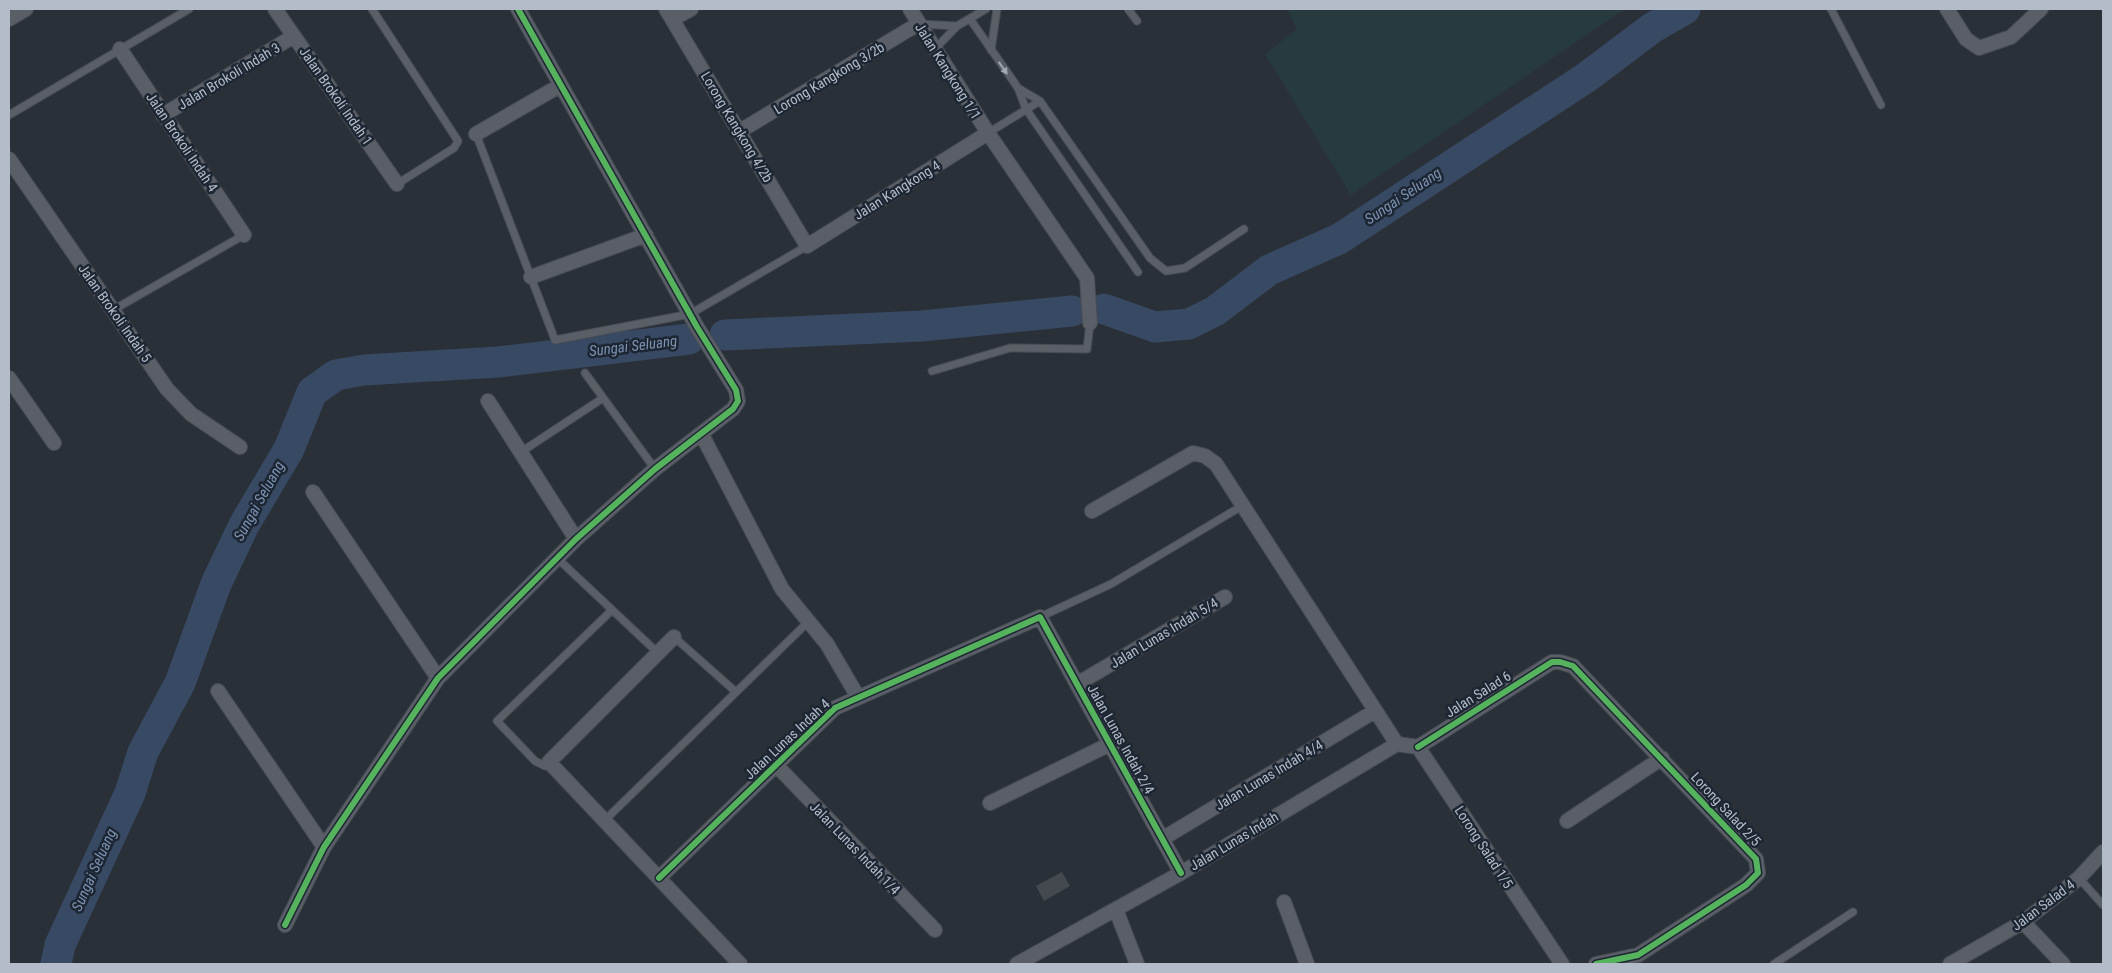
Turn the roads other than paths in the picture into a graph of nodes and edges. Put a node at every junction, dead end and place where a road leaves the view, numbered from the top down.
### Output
1 (26, 9) edge
2 (189, 9) edge
3 (275, 9) edge
4 (372, 9) edge
5 (518, 9) edge
6 (691, 9) edge
7 (910, 9) edge
8 (986, 9) edge
9 (997, 9) edge
10 (1128, 9) edge
11 (1831, 9) edge
12 (1947, 9) edge
13 (2041, 9) edge
14 (670, 14) edge
15 (9, 19) edge
16 (970, 19) junction
17 (1137, 21) dead end
18 (918, 24) junction
19 (957, 26) junction
20 (294, 36) junction
21 (120, 49) junction
22 (934, 50) junction
23 (991, 50) junction
24 (561, 85) junction
25 (1018, 88) junction
26 (1040, 100) junction
27 (1881, 105) dead end
28 (1026, 109) junction
29 (9, 115) edge
30 (164, 115) junction
31 (740, 131) junction
32 (988, 133) junction
33 (476, 134) joint
34 (9, 159) edge
35 (397, 184) joint
36 (1244, 229) dead end
37 (244, 235) joint
38 (646, 236) junction
39 (807, 246) junction
40 (1138, 272) dead end
41 (531, 277) junction
42 (113, 310) junction
43 (690, 314) junction
44 (1090, 323) joint
45 (932, 371) dead end
46 (585, 373) dead end
47 (9, 378) edge
48 (604, 398) junction
49 (488, 401) dead end
50 (702, 435) junction
51 (54, 443) dead end
52 (240, 448) dead end
53 (521, 452) junction
54 (655, 469) junction
55 (313, 492) dead end
56 (1242, 506) junction
57 (1092, 511) dead end
58 (576, 539) junction
59 (557, 558) junction
60 (1225, 596) dead end
61 (612, 610) junction
62 (1040, 618) junction
63 (809, 621) junction
64 (674, 636) joint
65 (658, 653) junction
66 (1552, 662) joint
67 (438, 678) junction
68 (1077, 684) junction
69 (218, 690) dead end
70 (736, 692) junction
71 (858, 697) junction
72 (1375, 710) junction
73 (1110, 744) junction
74 (1397, 744) junction
75 (1418, 746) junction
76 (1662, 758) junction
77 (550, 762) junction
78 (776, 766) junction
79 (990, 803) dead end
80 (604, 821) junction
81 (1567, 821) dead end
82 (1162, 839) junction
83 (324, 847) junction
84 (2103, 852) edge
85 (1181, 873) junction
86 (659, 878) junction
87 (2079, 878) junction
88 (1284, 902) dead end
89 (2103, 905) edge
90 (1116, 910) junction
91 (1853, 912) dead end
92 (2024, 922) junction
93 (285, 925) dead end
94 (935, 930) dead end
95 (1641, 960) edge
96 (740, 964) edge
97 (1018, 964) edge
98 (1137, 964) edge
99 (1307, 964) edge
100 (1562, 964) edge
101 (1596, 964) edge
102 (1774, 964) edge
103 (1950, 964) edge
104 (2062, 964) edge

1 - 15 street
2 - 21 lane
3 - 20 street, Jalan Brokoli Indah 1
4 - 35 lane
5 - 24 street
6 - 14 street
7 - 18 street, Jalan Kangkong 1/1
8 - 16 lane
9 - 23 lane
10 - 17 lane
11 - 27 lane
12 - 13 street
14 - 31 street, Lorong Kangkong 4/2b
16 - 19 lane
16 - 23 lane
18 - 19 lane
18 - 22 street, Jalan Kangkong 1/1
18 - 31 street, Lorong Kangkong 3/2b
19 - 22 lane
20 - 30 street, Jalan Brokoli Indah 3
20 - 35 street, Jalan Brokoli Indah 1
21 - 29 lane
21 - 30 street, Jalan Brokoli Indah 4
22 - 32 street, Jalan Kangkong 1/1
23 -> 25 lane
24 - 33 street
24 - 38 street
25 - 26 lane
25 - 28 lane
26 - 28 lane
26 - 36 lane
28 - 32 lane
28 - 40 lane
30 - 37 street, Jalan Brokoli Indah 4
31 - 39 street, Lorong Kangkong 4/2b
32 - 39 street, Jalan Kangkong 4
32 - 44 street, Jalan Kangkong 1/1
33 - 41 lane
34 - 42 street, Jalan Brokoli Indah 5
37 - 42 lane
38 - 41 street
38 - 43 street
39 - 43 lane
41 - 43 lane
42 - 52 street, Jalan Brokoli Indah 5
43 - 50 street
44 - 45 lane
46 - 48 lane
47 - 51 street
48 - 53 lane
48 - 54 lane
49 - 53 street
50 - 54 street
50 - 63 street
53 - 58 street
54 - 58 street
55 - 67 street
56 - 57 street
56 - 62 lane
56 - 72 street
58 - 59 street
59 - 61 lane
59 - 67 street
60 - 68 street, Jalan Lunas Indah 5/4
61 - 65 lane
61 - 77 lane
62 - 68 street, Jalan Lunas Indah 2/4
62 - 71 street, Jalan Lunas Indah 4
63 - 70 lane
63 - 71 street
64 - 65 street
64 - 70 lane
65 - 77 street
66 - 75 street, Jalan Salad 6
66 - 76 street, Lorong Salad 2/5
67 - 83 street
68 - 73 street, Jalan Lunas Indah 2/4
69 - 83 street
70 - 80 lane
71 - 78 street, Jalan Lunas Indah 4
72 - 74 street
72 - 82 street, Jalan Lunas Indah 4/4
73 - 79 street
73 - 82 street, Jalan Lunas Indah 2/4
74 - 75 street
74 - 85 street, Jalan Lunas Indah
75 - 100 street, Lorong Salad 1/5
76 - 81 street
76 - 95 street, Lorong Salad 2/5
77 - 80 street
78 - 86 street, Jalan Lunas Indah 4
78 - 94 street, Jalan Lunas Indah 1/4
80 - 86 street
82 - 85 street, Jalan Lunas Indah 2/4
83 - 93 street
84 - 87 street, Jalan Salad 4
85 - 90 street, Jalan Lunas Indah
86 - 96 street
87 - 89 lane
87 - 92 street, Jalan Salad 4
88 - 99 street
90 - 97 street, Jalan Lunas Indah
90 - 98 street
91 - 102 lane
92 - 103 street, Jalan Salad 4
92 - 104 street
95 - 101 street, Lorong Salad 2/5

